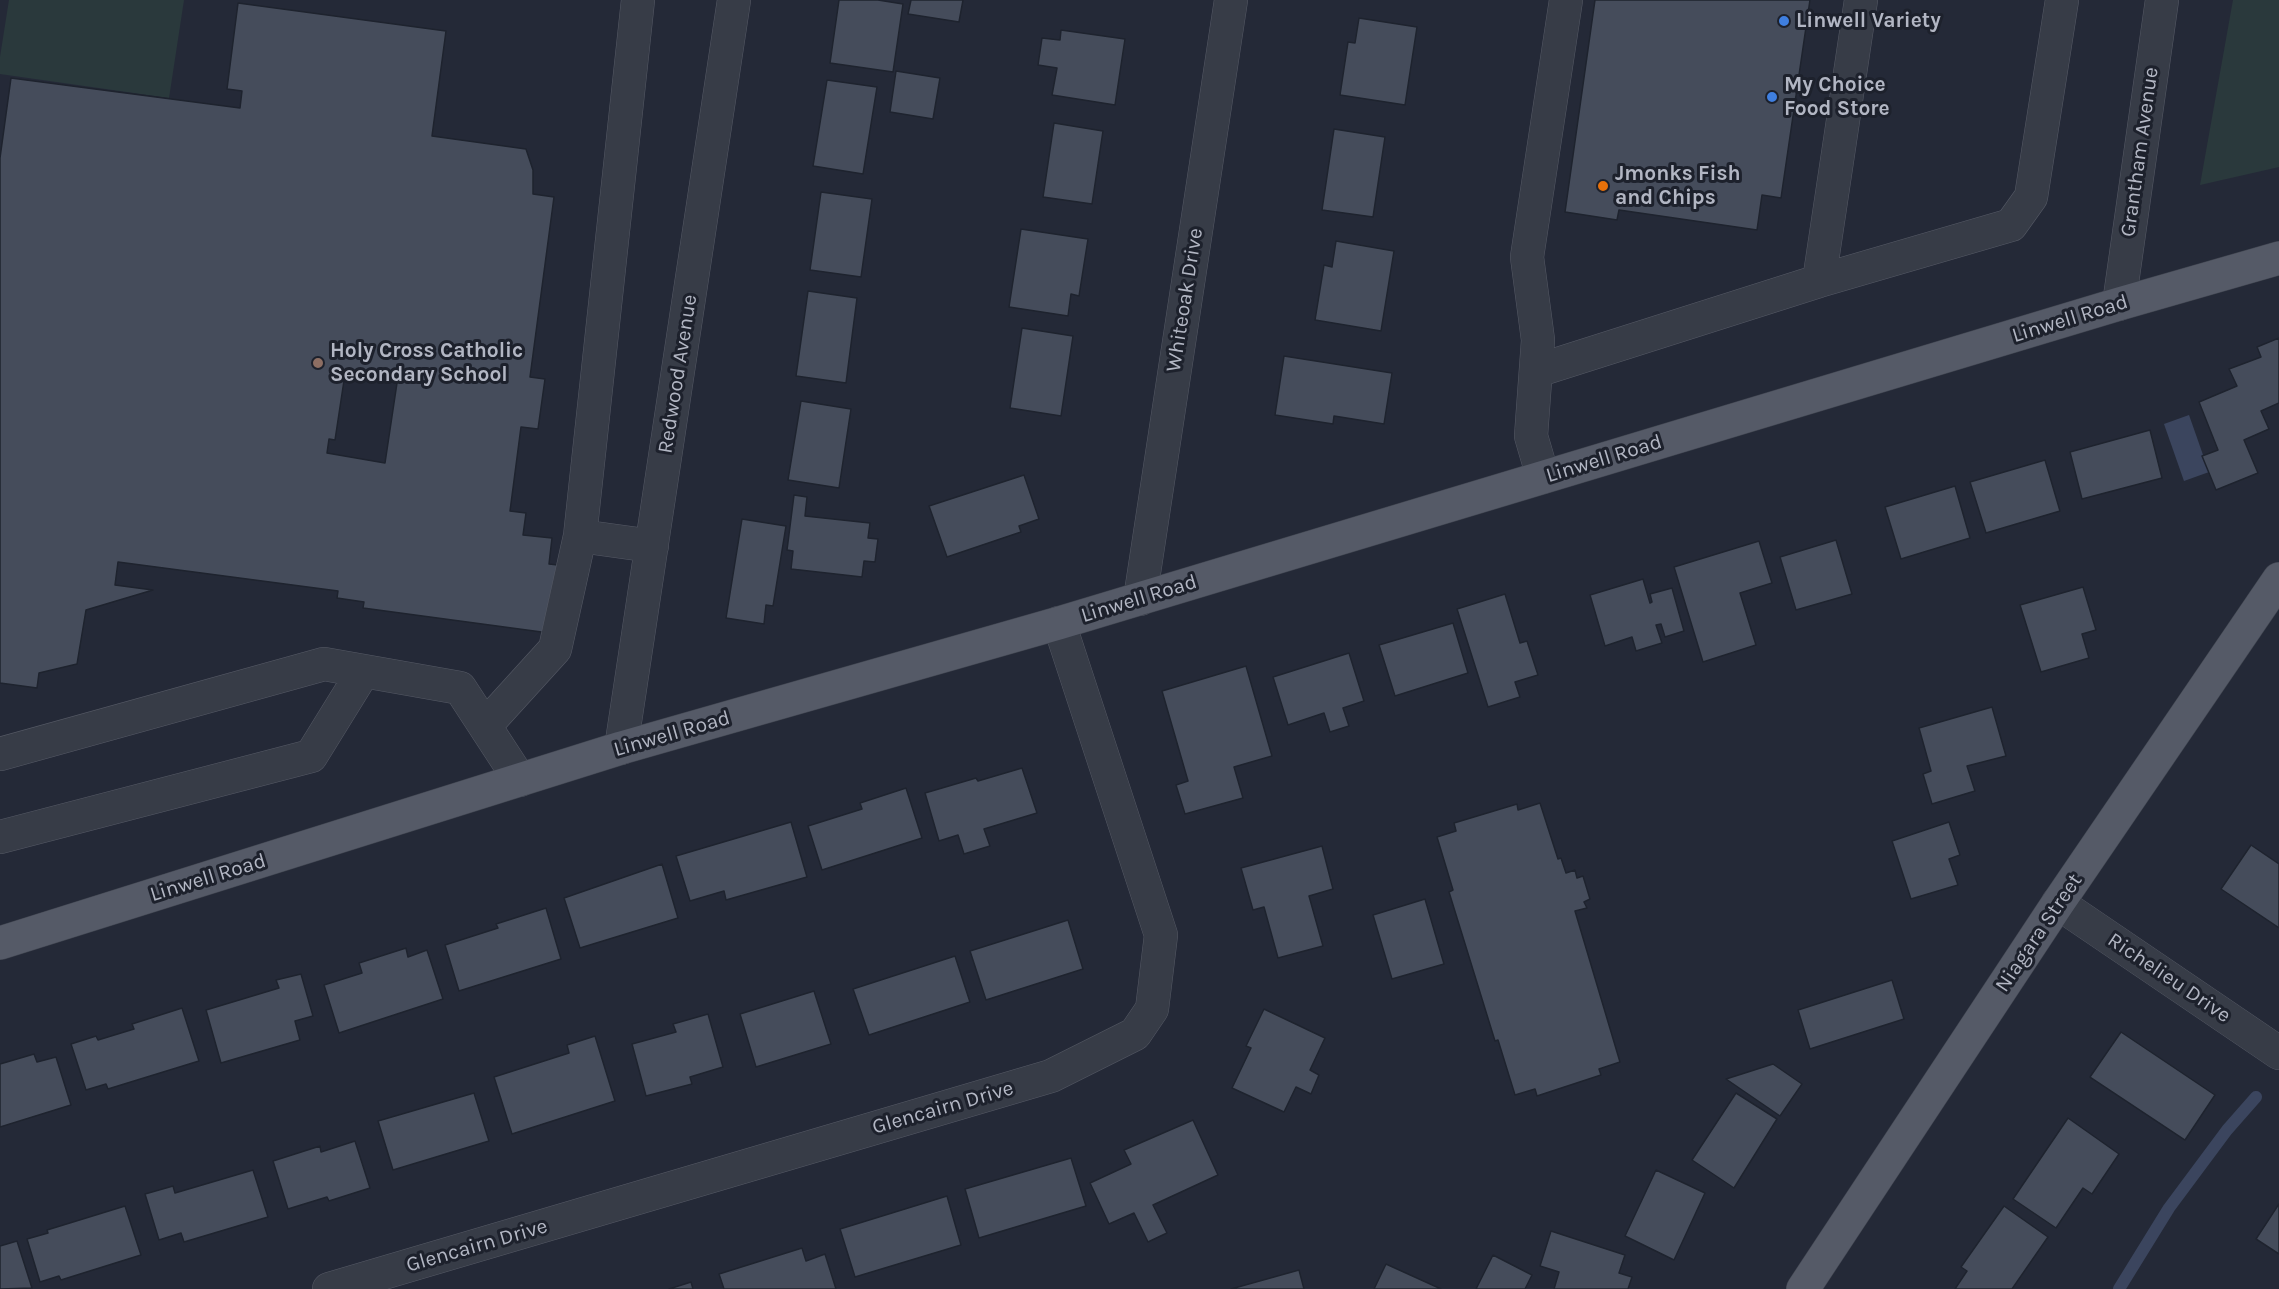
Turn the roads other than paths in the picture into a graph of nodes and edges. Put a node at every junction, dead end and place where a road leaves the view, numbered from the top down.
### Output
1 (638, 0) edge
2 (734, 0) edge
3 (1231, 0) edge
4 (1566, 0) edge
5 (1861, 0) edge
6 (2062, 0) edge
7 (2162, 0) edge
8 (2279, 258) edge
9 (2279, 272) edge
10 (2230, 273) junction
11 (1819, 281) junction
12 (2119, 304) junction
13 (1536, 371) junction
14 (1543, 477) junction
15 (580, 536) junction
16 (652, 546) junction
17 (2279, 579) edge
18 (1140, 599) junction
19 (1059, 623) junction
20 (363, 672) junction
21 (485, 726) junction
22 (621, 748) junction
23 (0, 754) edge
24 (520, 780) junction
25 (0, 837) edge
26 (2058, 903) junction
27 (0, 943) edge
28 (2279, 1053) edge
29 (329, 1289) edge
30 (1803, 1289) edge

1 - 15 street
2 - 16 street, Redwood Avenue
3 - 18 street, Whiteoak Drive
4 - 13 street
5 - 11 street
6 - 11 street
7 - 12 street, Grantham Avenue
8 - 10 main road, Linwell Road
9 - 10 main road
10 - 12 main road, Linwell Road
11 - 13 street
12 - 14 main road, Linwell Road
13 - 14 street
14 - 18 main road, Linwell Road
15 - 16 street
15 - 21 street
16 - 22 street, Redwood Avenue
17 - 26 main road, Niagara Street
18 - 19 main road, Linwell Road
19 - 22 main road, Linwell Road
19 - 29 street, Glencairn Drive
20 - 21 street
20 - 23 street
20 - 25 street
21 - 24 street
22 - 24 main road, Linwell Road
24 - 27 main road, Linwell Road
26 - 28 street, Richelieu Drive
26 - 30 main road, Niagara Street

